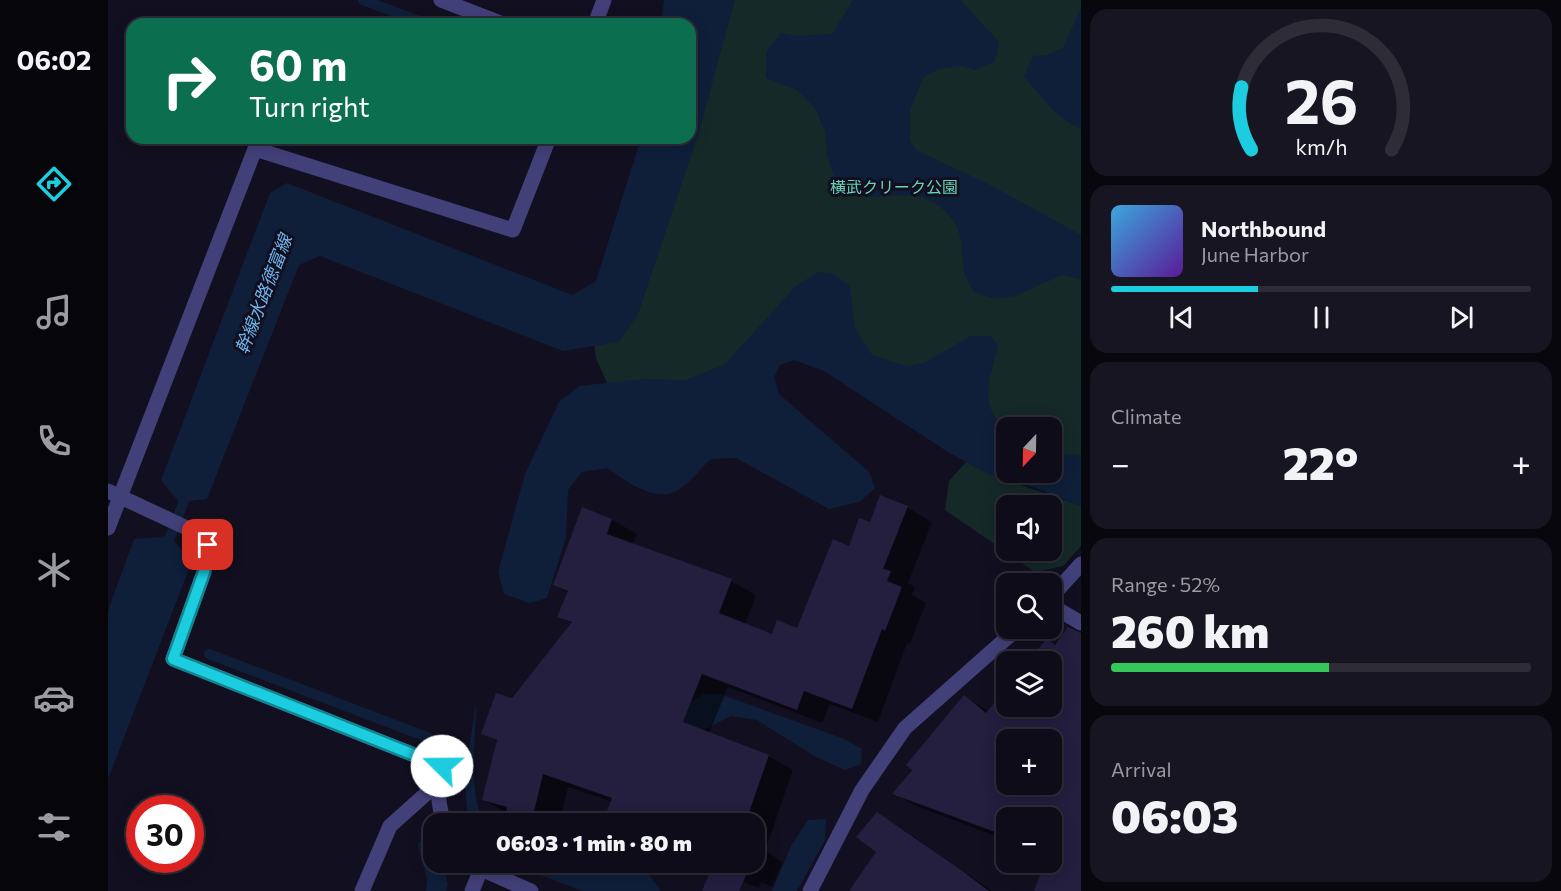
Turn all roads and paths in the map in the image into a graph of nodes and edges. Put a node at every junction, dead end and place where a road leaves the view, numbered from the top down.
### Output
1 (441, 0) edge
2 (604, 0) edge
3 (488, 18) edge
4 (597, 18) edge
5 (547, 144) edge
6 (114, 493) edge
7 (108, 528) edge
8 (1081, 564) edge
9 (1062, 585) edge
10 (1062, 612) edge
11 (1081, 623) edge
12 (1006, 639) edge
13 (437, 784) junction
14 (441, 813) edge
15 (476, 873) edge
16 (493, 873) edge
17 (362, 891) edge
18 (472, 891) edge
19 (531, 891) edge
20 (810, 891) edge

1 - 3 street
2 - 4 street
5 - 6 street
6 - 7 street
6 - 13 street
8 - 9 street
10 - 11 street
12 - 20 street
13 - 14 street
13 - 17 street
15 - 18 street
16 - 19 street

